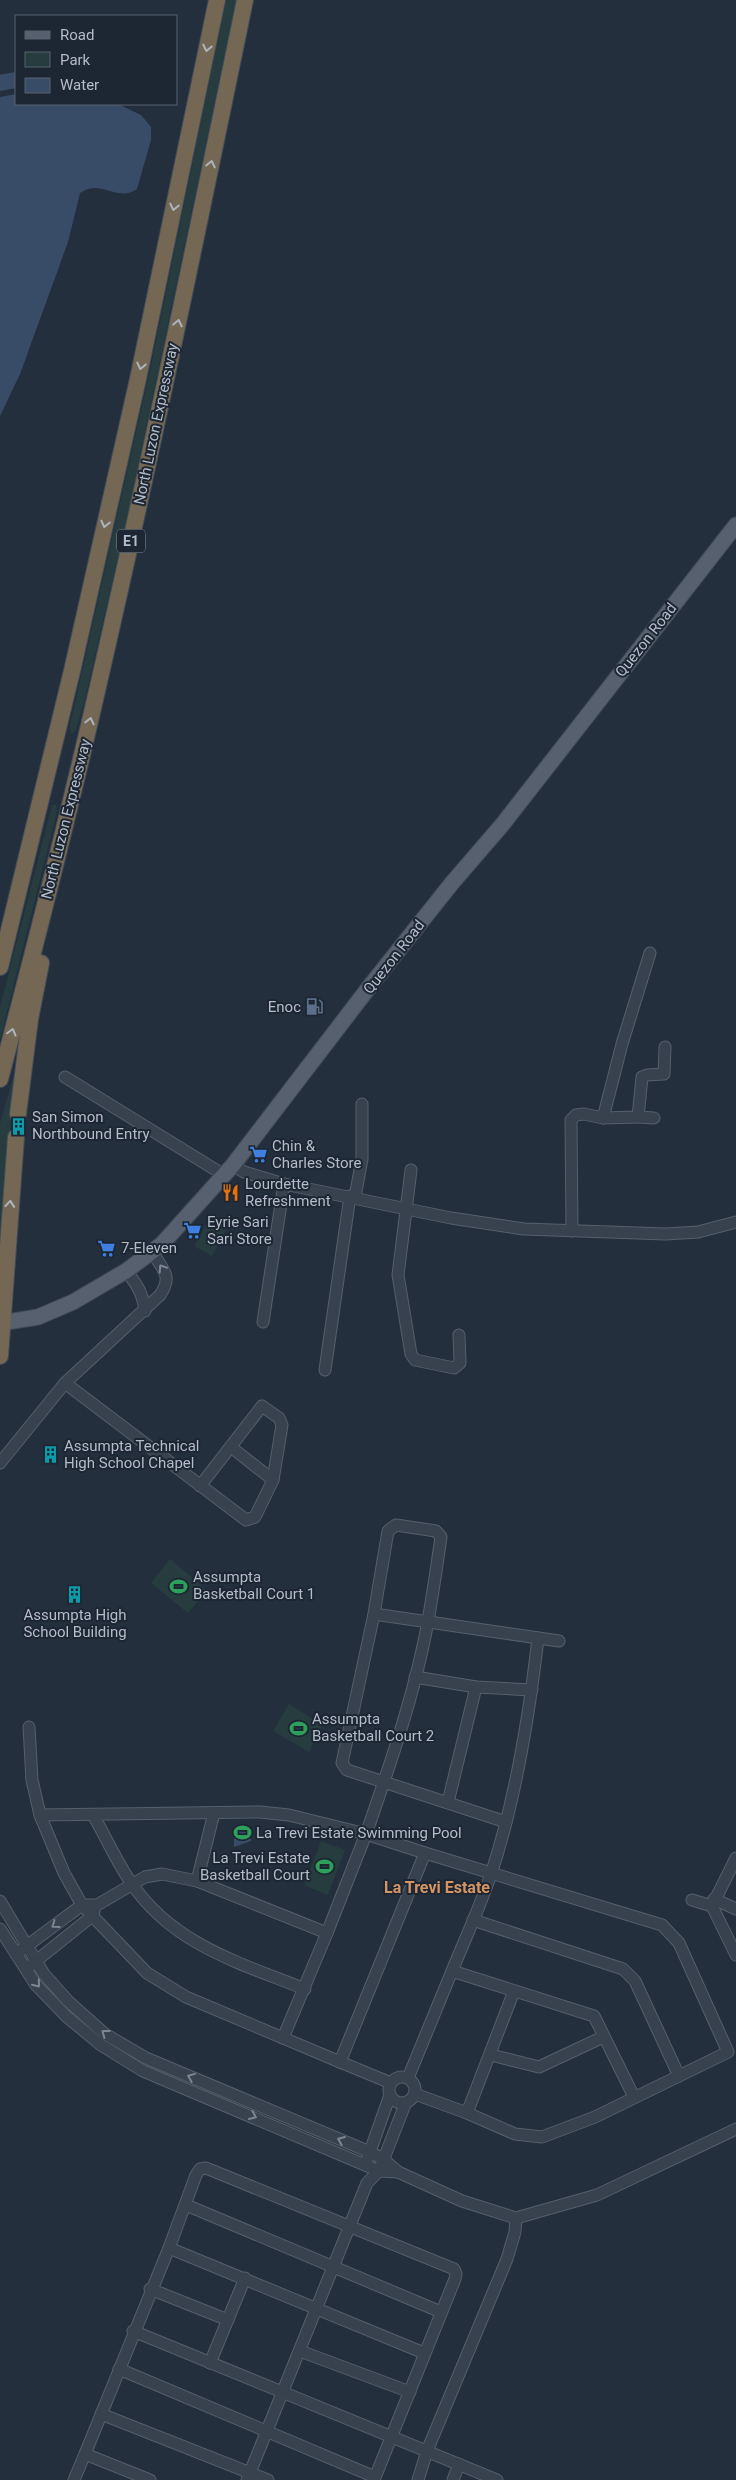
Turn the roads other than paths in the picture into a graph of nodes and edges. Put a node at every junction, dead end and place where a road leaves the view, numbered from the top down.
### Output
1 (217, 0) edge
2 (245, 0) edge
3 (736, 524) edge
4 (72, 671) junction
5 (51, 884) junction
6 (0, 920) edge
7 (650, 953) dead end
8 (0, 967) edge
9 (665, 1047) dead end
10 (66, 1077) dead end
11 (0, 1079) edge
12 (362, 1104) dead end
13 (18, 1114) dead end
14 (638, 1117) junction
15 (604, 1118) junction
16 (654, 1118) dead end
17 (16, 1137) dead end
18 (229, 1170) junction
19 (411, 1170) dead end
20 (284, 1184) junction
21 (353, 1197) junction
22 (406, 1208) junction
23 (736, 1222) edge
24 (572, 1231) junction
25 (152, 1252) junction
26 (126, 1272) junction
27 (144, 1311) junction
28 (263, 1322) dead end
29 (2, 1323) edge
30 (459, 1335) dead end
31 (0, 1356) edge
32 (325, 1370) dead end
33 (65, 1383) junction
34 (231, 1447) junction
35 (0, 1463) edge
36 (273, 1480) junction
37 (200, 1486) junction
38 (374, 1614) junction
39 (428, 1622) junction
40 (538, 1638) junction
41 (559, 1641) dead end
42 (415, 1677) junction
43 (476, 1687) junction
44 (532, 1690) junction
45 (29, 1727) dead end
46 (385, 1781) junction
47 (448, 1802) junction
48 (93, 1814) junction
49 (214, 1814) junction
50 (40, 1815) junction
51 (506, 1822) junction
52 (366, 1834) junction
53 (425, 1853) junction
54 (736, 1860) edge
55 (491, 1874) junction
56 (197, 1881) junction
57 (132, 1885) junction
58 (692, 1900) dead end
59 (0, 1901) edge
60 (713, 1902) junction
61 (82, 1905) junction
62 (97, 1905) junction
63 (736, 1909) edge
64 (91, 1917) junction
65 (473, 1920) junction
66 (0, 1929) edge
67 (326, 1933) junction
68 (26, 1946) junction
69 (16, 1954) junction
70 (736, 1955) edge
71 (36, 1961) junction
72 (26, 1969) junction
73 (452, 1970) junction
74 (305, 1989) junction
75 (514, 1990) junction
76 (283, 2038) junction
77 (603, 2038) junction
78 (732, 2050) edge
79 (491, 2054) junction
80 (146, 2058) junction
81 (340, 2062) junction
82 (143, 2071) junction
83 (679, 2076) junction
84 (408, 2078) junction
85 (391, 2083) junction
86 (414, 2094) junction
87 (390, 2095) junction
88 (634, 2097) junction
89 (406, 2102) junction
90 (466, 2114) junction
91 (736, 2129) edge
92 (370, 2152) junction
93 (383, 2159) junction
94 (365, 2165) junction
95 (379, 2171) junction
96 (398, 2172) junction
97 (367, 2183) junction
98 (186, 2205) junction
99 (516, 2218) junction
100 (349, 2226) junction
101 (169, 2248) junction
102 (332, 2267) junction
103 (245, 2278) junction
104 (150, 2289) junction
105 (316, 2309) junction
106 (441, 2312) junction
107 (228, 2320) junction
108 (133, 2331) junction
109 (300, 2351) junction
110 (424, 2353) junction
111 (210, 2363) junction
112 (119, 2369) junction
113 (282, 2392) junction
114 (410, 2392) junction
115 (101, 2414) junction
116 (267, 2430) junction
117 (391, 2435) junction
118 (428, 2451) junction
119 (84, 2454) junction
120 (459, 2464) junction
121 (248, 2476) edge
122 (375, 2479) edge
123 (493, 2479) edge
124 (74, 2480) edge
125 (150, 2480) edge
126 (268, 2480) edge
127 (418, 2480) edge
128 (453, 2480) edge

1 -> 4 highway, North Luzon Expressway / E1
5 -> 2 highway, North Luzon Expressway / E1
3 - 18 main road, Quezon Road
4 - 6 highway
4 - 8 highway, North Luzon Expressway / E1
11 -> 5 highway, North Luzon Expressway / E1
5 - 13 highway
7 - 15 street
9 - 14 street
10 - 18 street
12 - 21 street
14 - 15 street
14 - 16 street
15 - 24 street
29 -> 17 highway
18 - 20 street
18 - 25 main road, Quezon Road
19 - 22 street
20 - 21 street
20 - 28 street
21 - 22 street
21 - 32 street
22 - 24 street
22 - 30 street
23 - 24 street
25 - 26 main road, Quezon Road
27 -> 25 street
26 - 27 street
26 - 29 main road, Quezon Road
27 - 33 street
29 - 31 highway
33 - 35 street
33 - 37 street
34 - 36 street
34 - 36 street
34 - 37 street
36 - 37 street
38 - 39 street
38 - 39 street
38 - 46 street
39 - 40 street
39 - 42 street
40 - 41 street
40 - 44 street
42 - 43 street
42 - 46 street
43 - 44 street
43 - 47 street
44 - 51 street
45 - 50 street
46 - 47 street
46 - 52 street
47 - 51 street
48 - 49 street
48 - 50 street
48 - 57 street
49 - 52 street
49 - 56 street
50 - 61 street
51 - 55 street
52 - 53 street
52 - 67 street
53 - 55 street
53 - 81 street
54 - 60 street
55 - 65 street
55 - 78 street
56 - 57 street
56 - 67 street
57 - 62 street
57 - 74 street
58 - 60 street
59 - 68 street
60 - 63 street
60 - 70 street
61 - 62 street
61 - 64 street
61 -> 68 street
62 - 64 street
64 - 71 street
64 - 76 street
65 - 73 street
65 - 83 street
66 - 69 street
67 - 74 street
68 - 69 street
68 - 71 street
69 - 72 street
71 - 72 street
80 -> 71 street
72 -> 82 street
73 - 75 street
73 - 84 street
74 - 76 street
75 - 77 street
75 - 79 street
76 - 81 street
77 - 79 street
77 - 88 street
78 - 83 street
79 - 90 street
80 - 82 street
92 -> 80 street
81 - 85 street
82 -> 94 street
83 - 88 street
84 - 85 street
84 - 86 street
85 - 87 street
86 - 89 street
86 - 90 street
87 - 89 street
87 - 92 street
88 - 90 street
89 - 93 street
91 - 99 street
92 - 93 street
92 - 94 street
93 - 95 street
93 - 96 street
94 - 95 street
94 - 97 street
95 - 96 street
95 - 97 street
96 - 99 street
97 - 100 street
98 - 100 street
98 - 101 street
98 - 102 street
99 - 118 street
100 - 102 street
100 - 106 street
101 - 103 street
101 - 104 street
102 - 105 street
102 - 106 street
103 - 105 street
103 - 107 street
104 - 107 street
104 - 108 street
105 - 109 street
105 - 110 street
106 - 110 street
107 - 111 street
108 - 111 street
108 - 112 street
109 - 113 street
109 - 114 street
110 - 114 street
111 - 113 street
112 - 115 street
112 - 116 street
113 - 116 street
113 - 117 street
114 - 117 street
115 - 119 street
115 - 121 street
116 - 121 street
116 - 122 street
117 - 118 street
117 - 122 street
118 - 120 street
118 - 127 street
119 - 124 street
119 - 125 street
120 - 123 street
120 - 128 street
121 - 126 street

